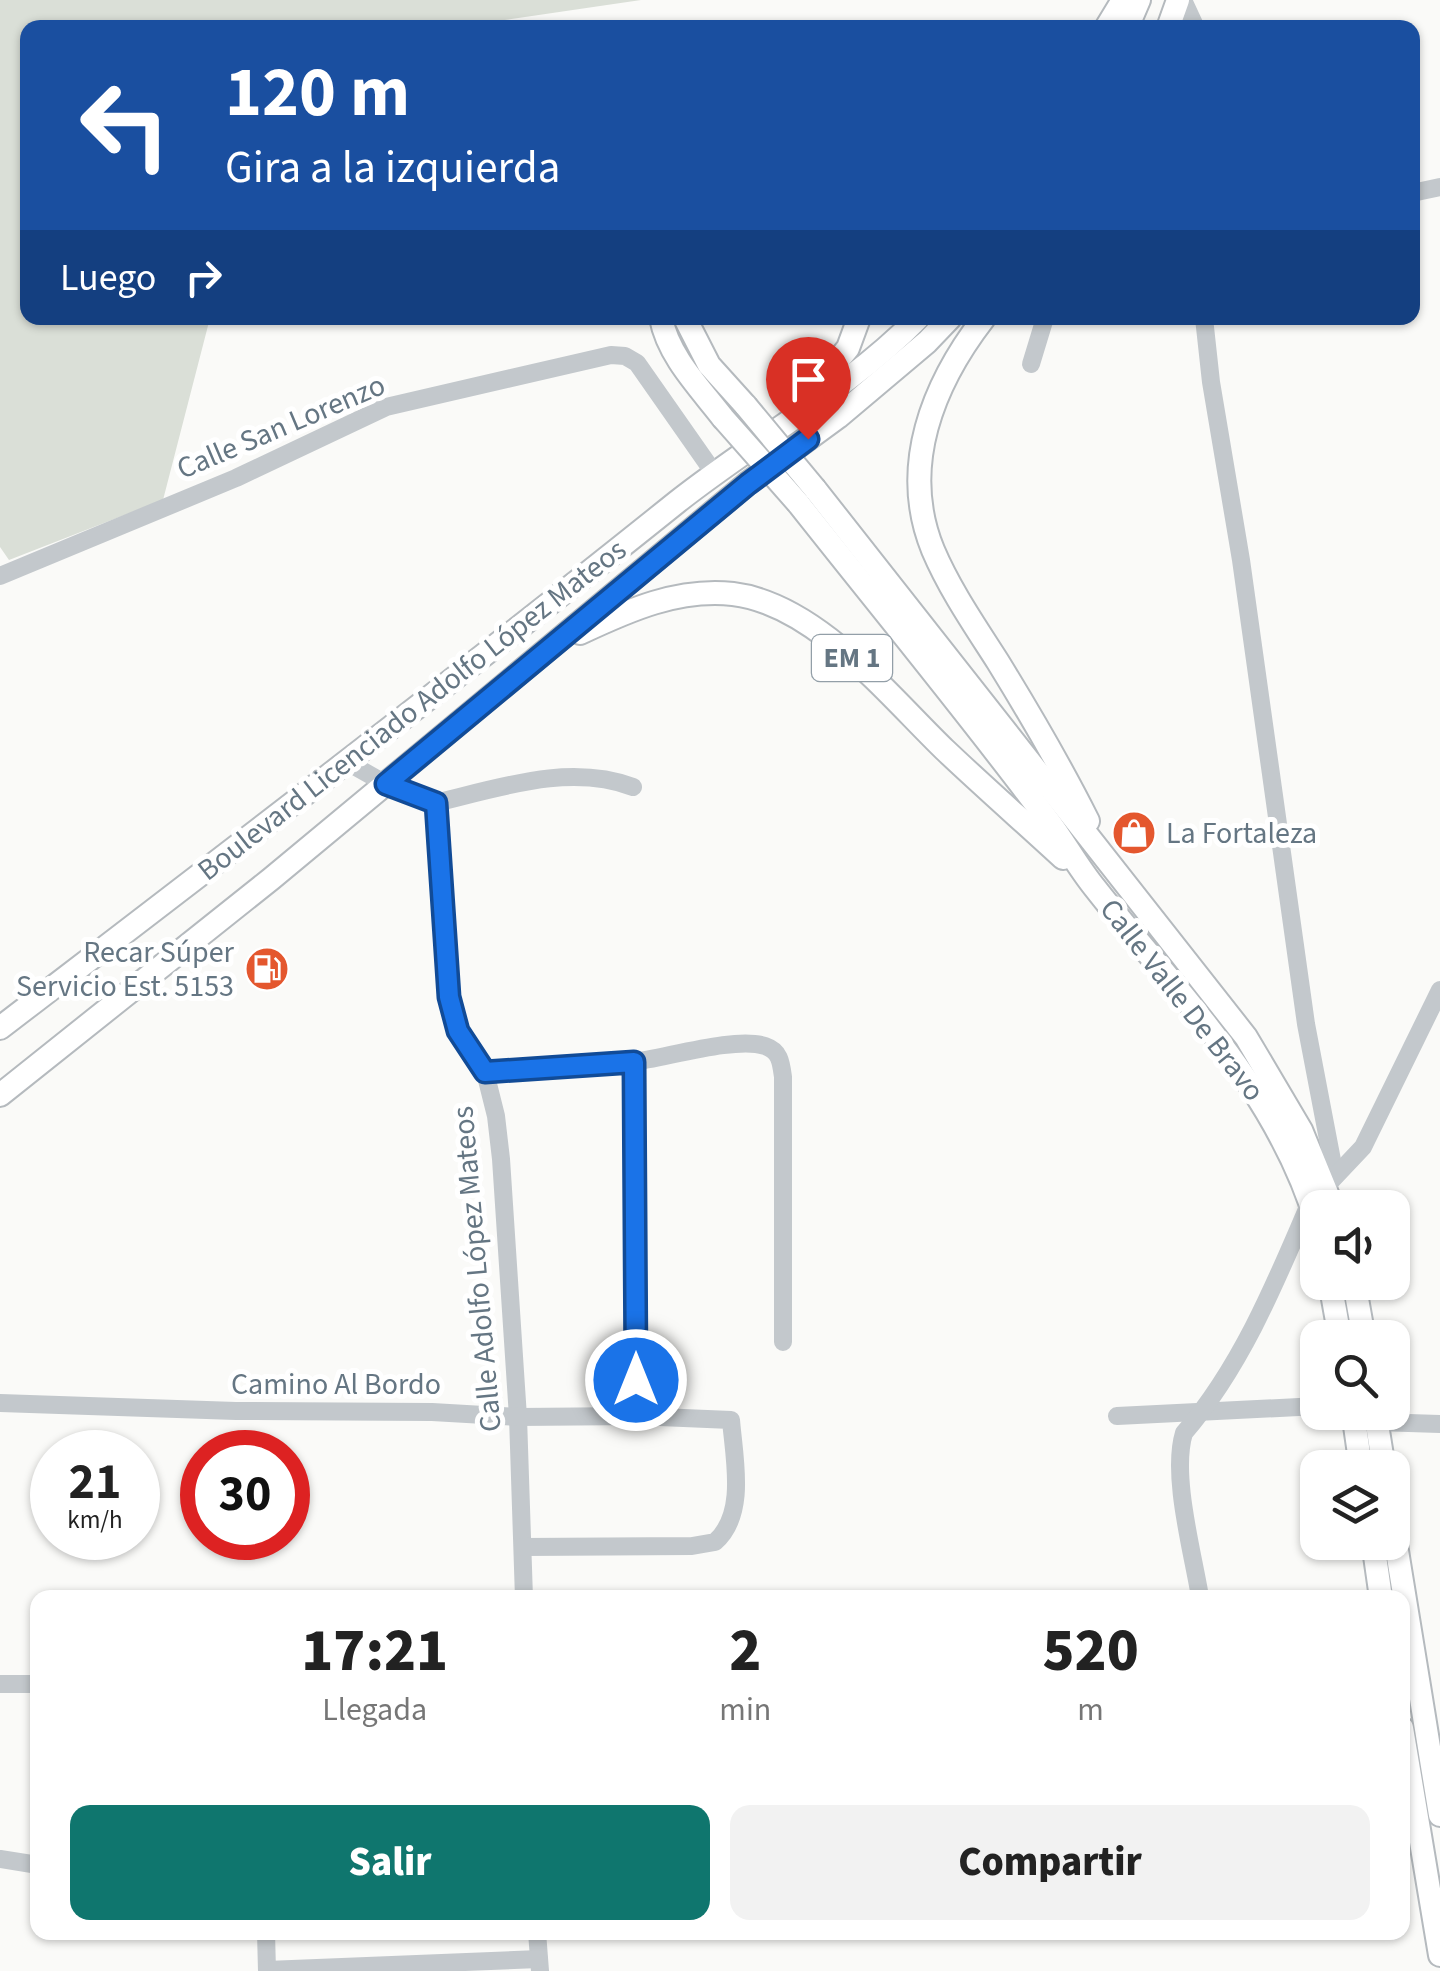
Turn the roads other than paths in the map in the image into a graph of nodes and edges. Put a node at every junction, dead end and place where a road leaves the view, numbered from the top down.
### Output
1 (662, 325) edge
2 (689, 325) edge
3 (856, 325) edge
4 (909, 325) edge
5 (943, 325) edge
6 (979, 325) edge
7 (1043, 325) edge
8 (1205, 325) edge
9 (1031, 364) dead end
10 (789, 420) junction
11 (714, 473) junction
12 (806, 497) junction
13 (0, 576) edge
14 (551, 647) junction
15 (347, 762) junction
16 (386, 784) junction
17 (633, 787) dead end
18 (436, 803) junction
19 (1103, 851) junction
20 (1092, 884) junction
21 (1440, 990) edge
22 (0, 1028) edge
23 (634, 1062) junction
24 (485, 1072) junction
25 (0, 1094) edge
26 (1323, 1190) edge
27 (1325, 1190) edge
28 (1326, 1190) edge
29 (1328, 1190) edge
30 (1300, 1238) edge
31 (783, 1342) dead end
32 (0, 1403) edge
33 (1300, 1407) edge
34 (1204, 1410) junction
35 (636, 1416) junction
36 (1118, 1416) dead end
37 (518, 1418) junction
38 (1410, 1421) edge
39 (1440, 1424) edge
40 (523, 1547) junction
41 (1375, 1560) edge
42 (1399, 1560) edge
43 (524, 1590) edge
44 (1199, 1590) edge
45 (1380, 1590) edge
46 (1403, 1590) edge
47 (1410, 1630) edge
48 (0, 1684) edge
49 (30, 1684) edge
50 (1410, 1776) edge
51 (1440, 1814) edge
52 (0, 1859) edge
53 (30, 1864) edge
54 (266, 1940) edge
55 (537, 1940) edge
56 (1440, 1956) edge
57 (539, 1965) edge
58 (267, 1970) edge

1 - 12 main road, EM 1, bridge
2 - 12 main road, EM 1, bridge
3 - 10 main road
4 - 10 main road, Boulevard Licenciado Adolfo López Mateos
5 - 14 main road, Boulevard Licenciado Adolfo López Mateos
6 - 19 main road, EM 1
7 - 9 street
8 - 28 street
10 - 11 main road, Boulevard Licenciado Adolfo López Mateos
11 - 13 street, Calle San Lorenzo
11 - 15 main road, Boulevard Licenciado Adolfo López Mateos
12 - 19 main road, EM 1
12 - 20 main road, EM 1
14 - 16 main road, Boulevard Licenciado Adolfo López Mateos
14 - 20 main road, EM 1
15 - 16 street
15 - 22 main road, Boulevard Licenciado Adolfo López Mateos
16 - 18 street
16 - 25 main road, Boulevard Licenciado Adolfo López Mateos
17 - 18 street
18 - 24 street, Calle Adolfo López Mateos
19 - 27 main road, Calle Valle De Bravo / EM 1
20 - 26 main road, Calle Valle De Bravo / EM 1
21 - 29 street
23 - 24 street
23 - 31 street
23 - 35 street
24 - 37 street, Calle Adolfo López Mateos
30 - 34 street
32 - 37 street, Camino Al Bordo
33 - 34 street
34 - 36 street
34 - 44 street
35 - 37 street, Camino Al Bordo
35 - 40 street, Camino Al Bordo
37 - 40 street, Calle Adolfo López Mateos
38 - 39 street
40 - 43 street, Calle Adolfo López Mateos
41 - 45 main road
42 - 46 main road
47 - 51 main road
48 - 49 street
50 - 56 main road
52 - 53 street
54 - 58 street
55 - 57 street
57 - 58 street

